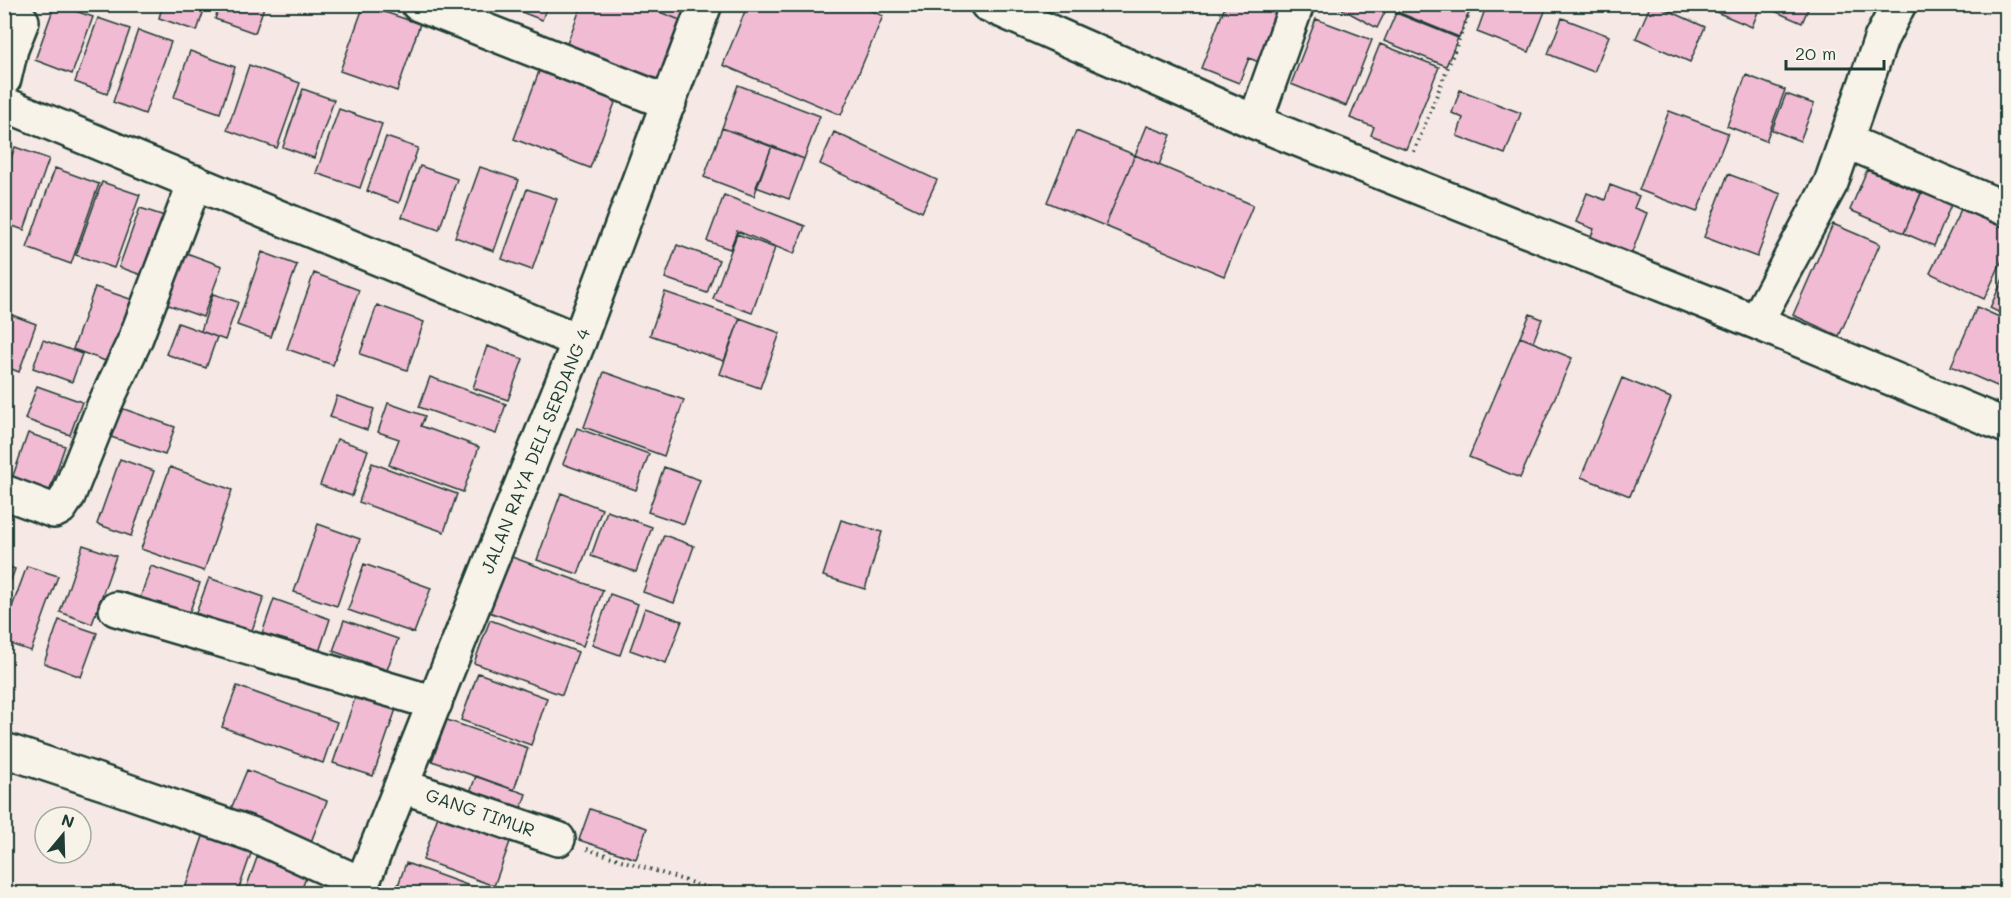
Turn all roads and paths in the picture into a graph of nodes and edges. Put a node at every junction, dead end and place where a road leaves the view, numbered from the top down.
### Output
1 (418, 4) edge
2 (705, 4) edge
3 (987, 4) edge
4 (1297, 4) edge
5 (1473, 4) edge
6 (1899, 4) edge
7 (22, 21) dead end
8 (4, 79) edge
9 (669, 103) junction
10 (4, 104) edge
11 (1255, 122) junction
12 (1846, 141) junction
13 (1403, 181) junction
14 (195, 182) junction
15 (2007, 209) edge
16 (1756, 322) junction
17 (579, 341) junction
18 (2007, 426) edge
19 (4, 492) edge
20 (116, 609) dead end
21 (435, 704) junction
22 (4, 750) edge
23 (402, 786) junction
24 (558, 839) joint
25 (360, 889) edge
26 (727, 894) edge

1 - 9 street
2 - 9 street, JALAN RAYA DELI SERDANG 4
3 - 11 street
4 - 11 street
5 - 13 path
6 - 12 street
7 - 8 street
9 - 17 street, JALAN RAYA DELI SERDANG 4
10 - 14 street
11 - 13 street
12 - 15 street
12 - 16 street
13 - 16 street
14 - 17 street
14 - 19 street
16 - 18 street
17 - 21 street, JALAN RAYA DELI SERDANG 4
20 - 21 street
21 - 23 street, JALAN RAYA DELI SERDANG 4
22 - 25 street
23 - 24 street, GANG TIMUR
23 - 25 street, JALAN RAYA DELI SERDANG 4
24 - 26 path

